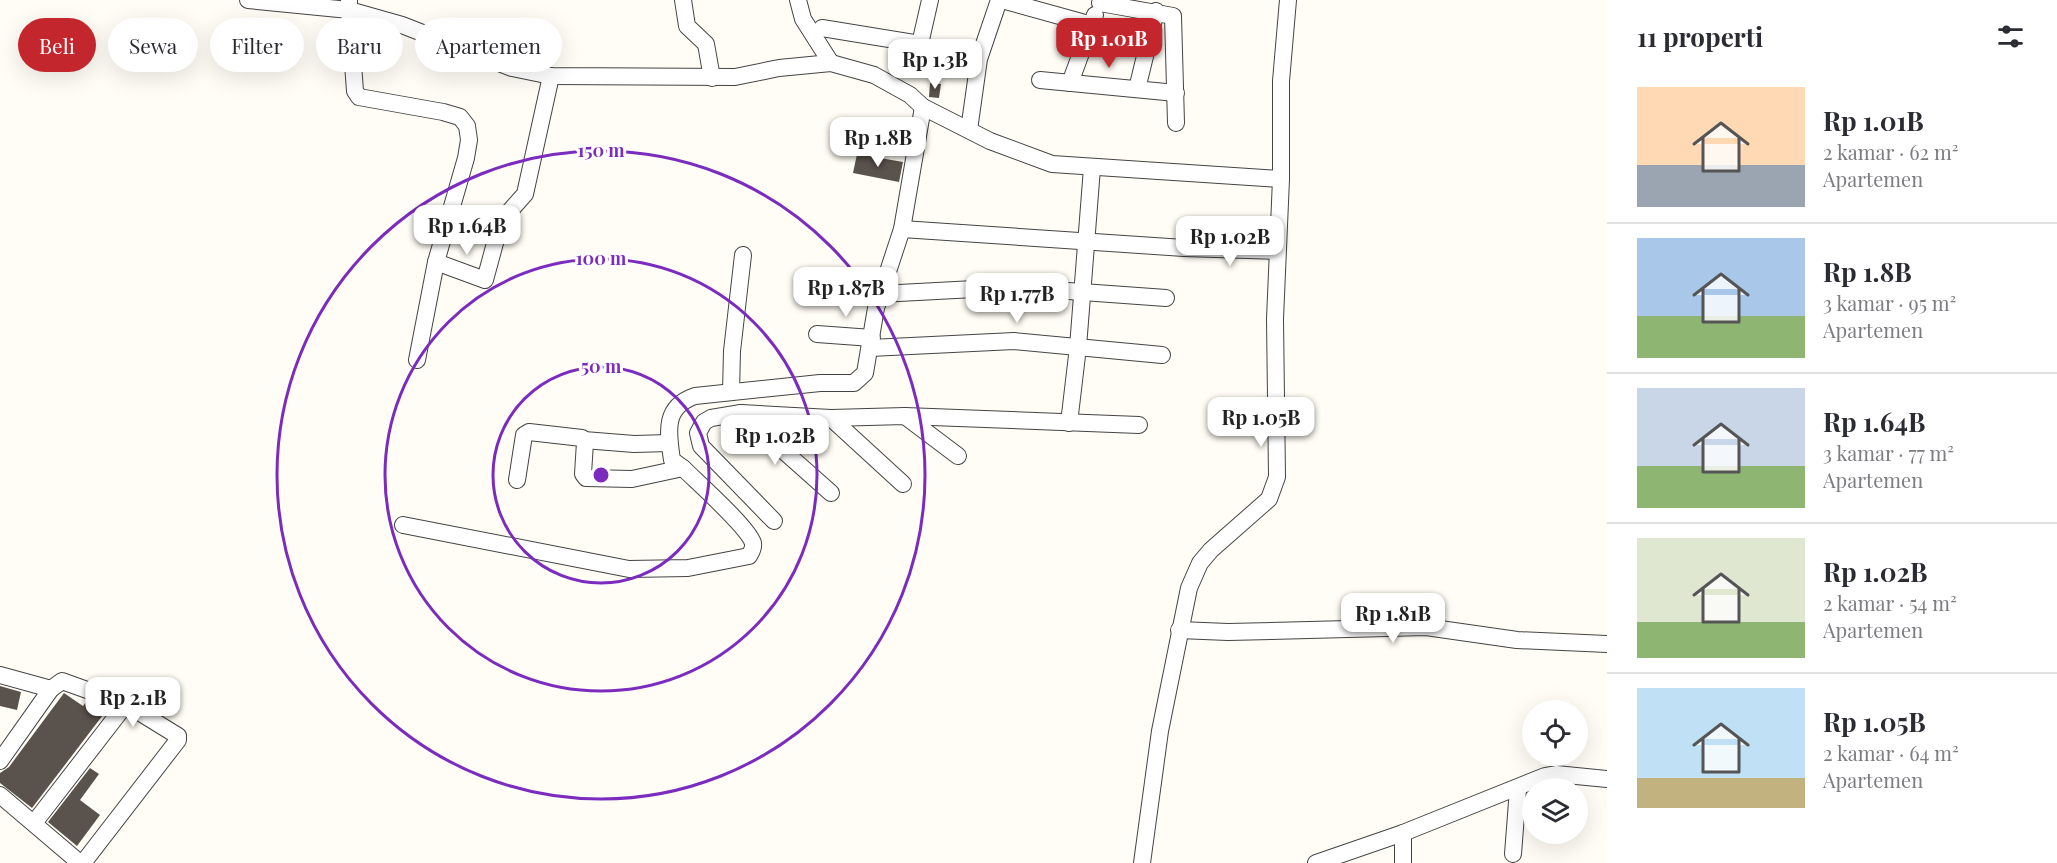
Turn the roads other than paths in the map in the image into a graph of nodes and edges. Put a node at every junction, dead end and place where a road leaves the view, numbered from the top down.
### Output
1 (248, 0) edge
2 (683, 0) edge
3 (798, 0) edge
4 (930, 0) edge
5 (1000, 0) edge
6 (1288, 0) edge
7 (1100, 1) edge
8 (349, 5) edge
9 (1156, 11) junction
10 (1092, 25) junction
11 (822, 28) dead end
12 (831, 63) junction
13 (551, 76) junction
14 (712, 78) junction
15 (1040, 80) dead end
16 (1070, 83) junction
17 (1137, 89) junction
18 (1176, 93) junction
19 (924, 107) junction
20 (1176, 123) dead end
21 (969, 130) junction
22 (1092, 168) junction
23 (1281, 178) junction
24 (902, 229) junction
25 (1085, 242) junction
26 (1277, 251) junction
27 (743, 255) dead end
28 (436, 262) junction
29 (1082, 290) junction
30 (880, 294) junction
31 (1166, 298) dead end
32 (817, 334) dead end
33 (871, 343) junction
34 (1078, 347) junction
35 (1162, 355) dead end
36 (417, 360) dead end
37 (731, 392) junction
38 (741, 413) junction
39 (905, 416) junction
40 (831, 418) junction
41 (1069, 423) junction
42 (1139, 425) dead end
43 (584, 440) junction
44 (669, 443) junction
45 (958, 456) dead end
46 (683, 468) junction
47 (517, 480) dead end
48 (903, 484) dead end
49 (831, 493) dead end
50 (774, 521) dead end
51 (403, 525) dead end
52 (1179, 630) junction
53 (1607, 644) edge
54 (0, 675) edge
55 (51, 689) junction
56 (126, 704) junction
57 (3, 752) edge
58 (1607, 779) edge
59 (1518, 789) junction
60 (0, 795) edge
61 (34, 823) junction
62 (1403, 833) junction
63 (1513, 854) dead end
64 (81, 863) edge
65 (1142, 863) edge
66 (1316, 863) edge
67 (1403, 863) edge

1 - 8 street
2 - 14 street
3 - 12 street
4 - 11 street
5 - 10 street
5 - 21 street
6 - 23 street
7 - 9 street
7 - 10 street
8 - 13 street
8 - 28 street
9 - 17 street
9 - 18 street
10 - 16 street
12 - 14 street
12 - 19 street
13 - 14 street
13 - 28 street
15 - 16 street
16 - 17 street
17 - 18 street
18 - 20 street
19 - 21 street
19 - 24 street
21 - 22 street
22 - 23 street
22 - 25 street
23 - 26 street
24 - 25 street
24 - 30 street
25 - 26 street
25 - 29 street
26 - 52 street
27 - 37 street
28 - 36 street
29 - 30 street
29 - 31 street
29 - 34 street
30 - 33 street
32 - 33 street
33 - 34 street
33 - 37 street
34 - 35 street
34 - 41 street
37 - 44 street
38 - 40 street
38 - 49 street
38 - 50 street
39 - 40 street
39 - 41 street
39 - 45 street
40 - 48 street
41 - 42 street
43 - 44 street
43 - 46 street
43 - 47 street
44 - 46 street
46 - 51 street
52 - 53 street
52 - 65 street
54 - 55 street
55 - 56 street
55 - 57 street
56 - 61 street
56 - 64 street
58 - 59 street
59 - 62 street
59 - 63 street
60 - 61 street
61 - 64 street
62 - 66 street
62 - 67 street

